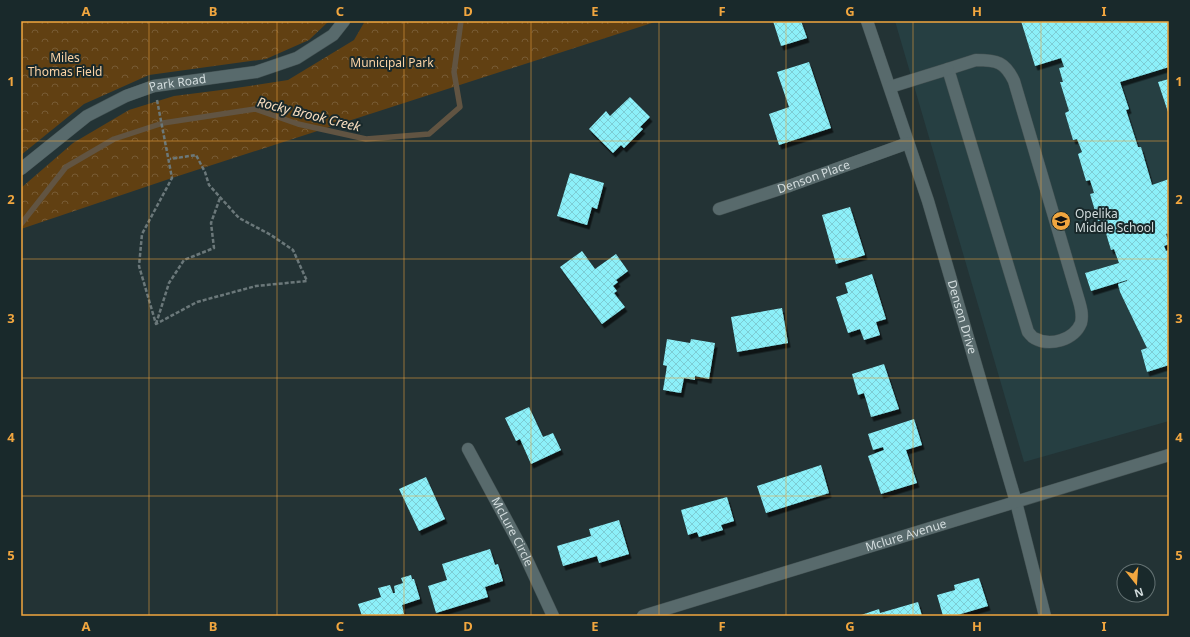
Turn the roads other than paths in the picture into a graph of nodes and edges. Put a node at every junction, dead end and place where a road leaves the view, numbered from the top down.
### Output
1 (344, 21) edge
2 (867, 21) edge
3 (948, 69) junction
4 (890, 87) junction
5 (908, 143) junction
6 (21, 169) edge
7 (719, 209) dead end
8 (468, 449) dead end
9 (1169, 455) edge
10 (1016, 502) junction
11 (553, 616) edge
12 (643, 616) edge
13 (1045, 616) edge

1 - 6 street, Park Road
2 - 4 street, Denson Drive
3 - 3 street
3 - 4 street
4 - 5 street, Denson Drive
5 - 7 street, Denson Place
5 - 10 street, Denson Drive
8 - 11 street, McLure Circle
9 - 10 street, Mclure Avenue
10 - 12 street, Mclure Avenue
10 - 13 street, Denson Drive

